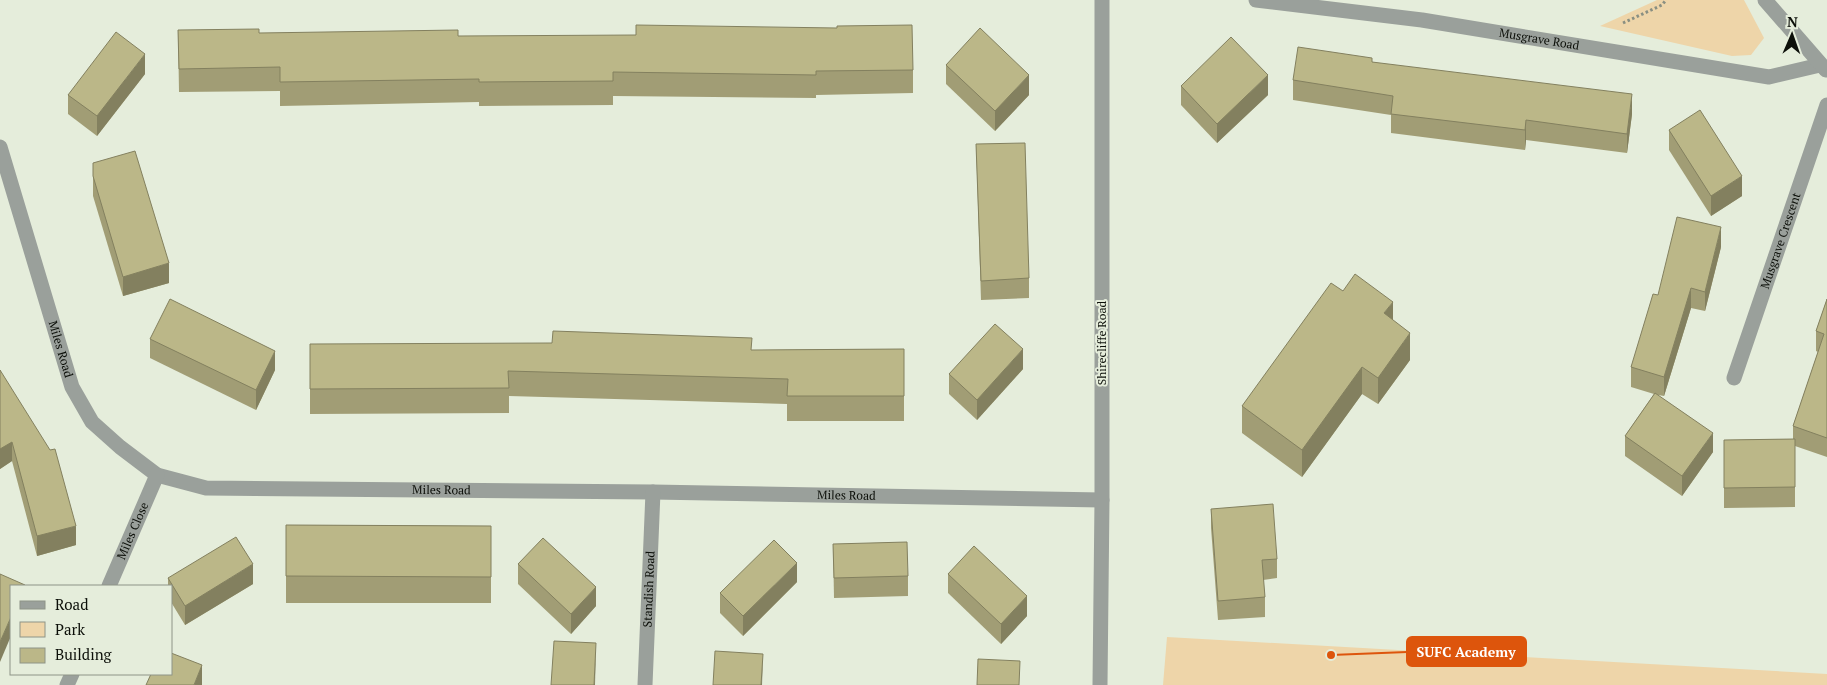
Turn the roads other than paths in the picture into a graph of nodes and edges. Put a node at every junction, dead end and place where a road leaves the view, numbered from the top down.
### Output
1 (1102, 0) edge
2 (1256, 0) edge
3 (1765, 0) edge
4 (1824, 68) edge
5 (1827, 105) edge
6 (0, 147) edge
7 (1734, 378) dead end
8 (157, 475) junction
9 (653, 492) junction
10 (1102, 500) junction
11 (109, 585) edge
12 (645, 685) edge
13 (1100, 685) edge

1 - 10 street, Shirecliffe Road
2 - 4 street, Musgrave Road
3 - 4 street
5 - 7 street, Musgrave Crescent
6 - 8 street, Miles Road
8 - 9 street, Miles Road
8 - 11 street, Miles Close
9 - 10 street, Miles Road
9 - 12 street, Standish Road
10 - 13 street, Shirecliffe Road

